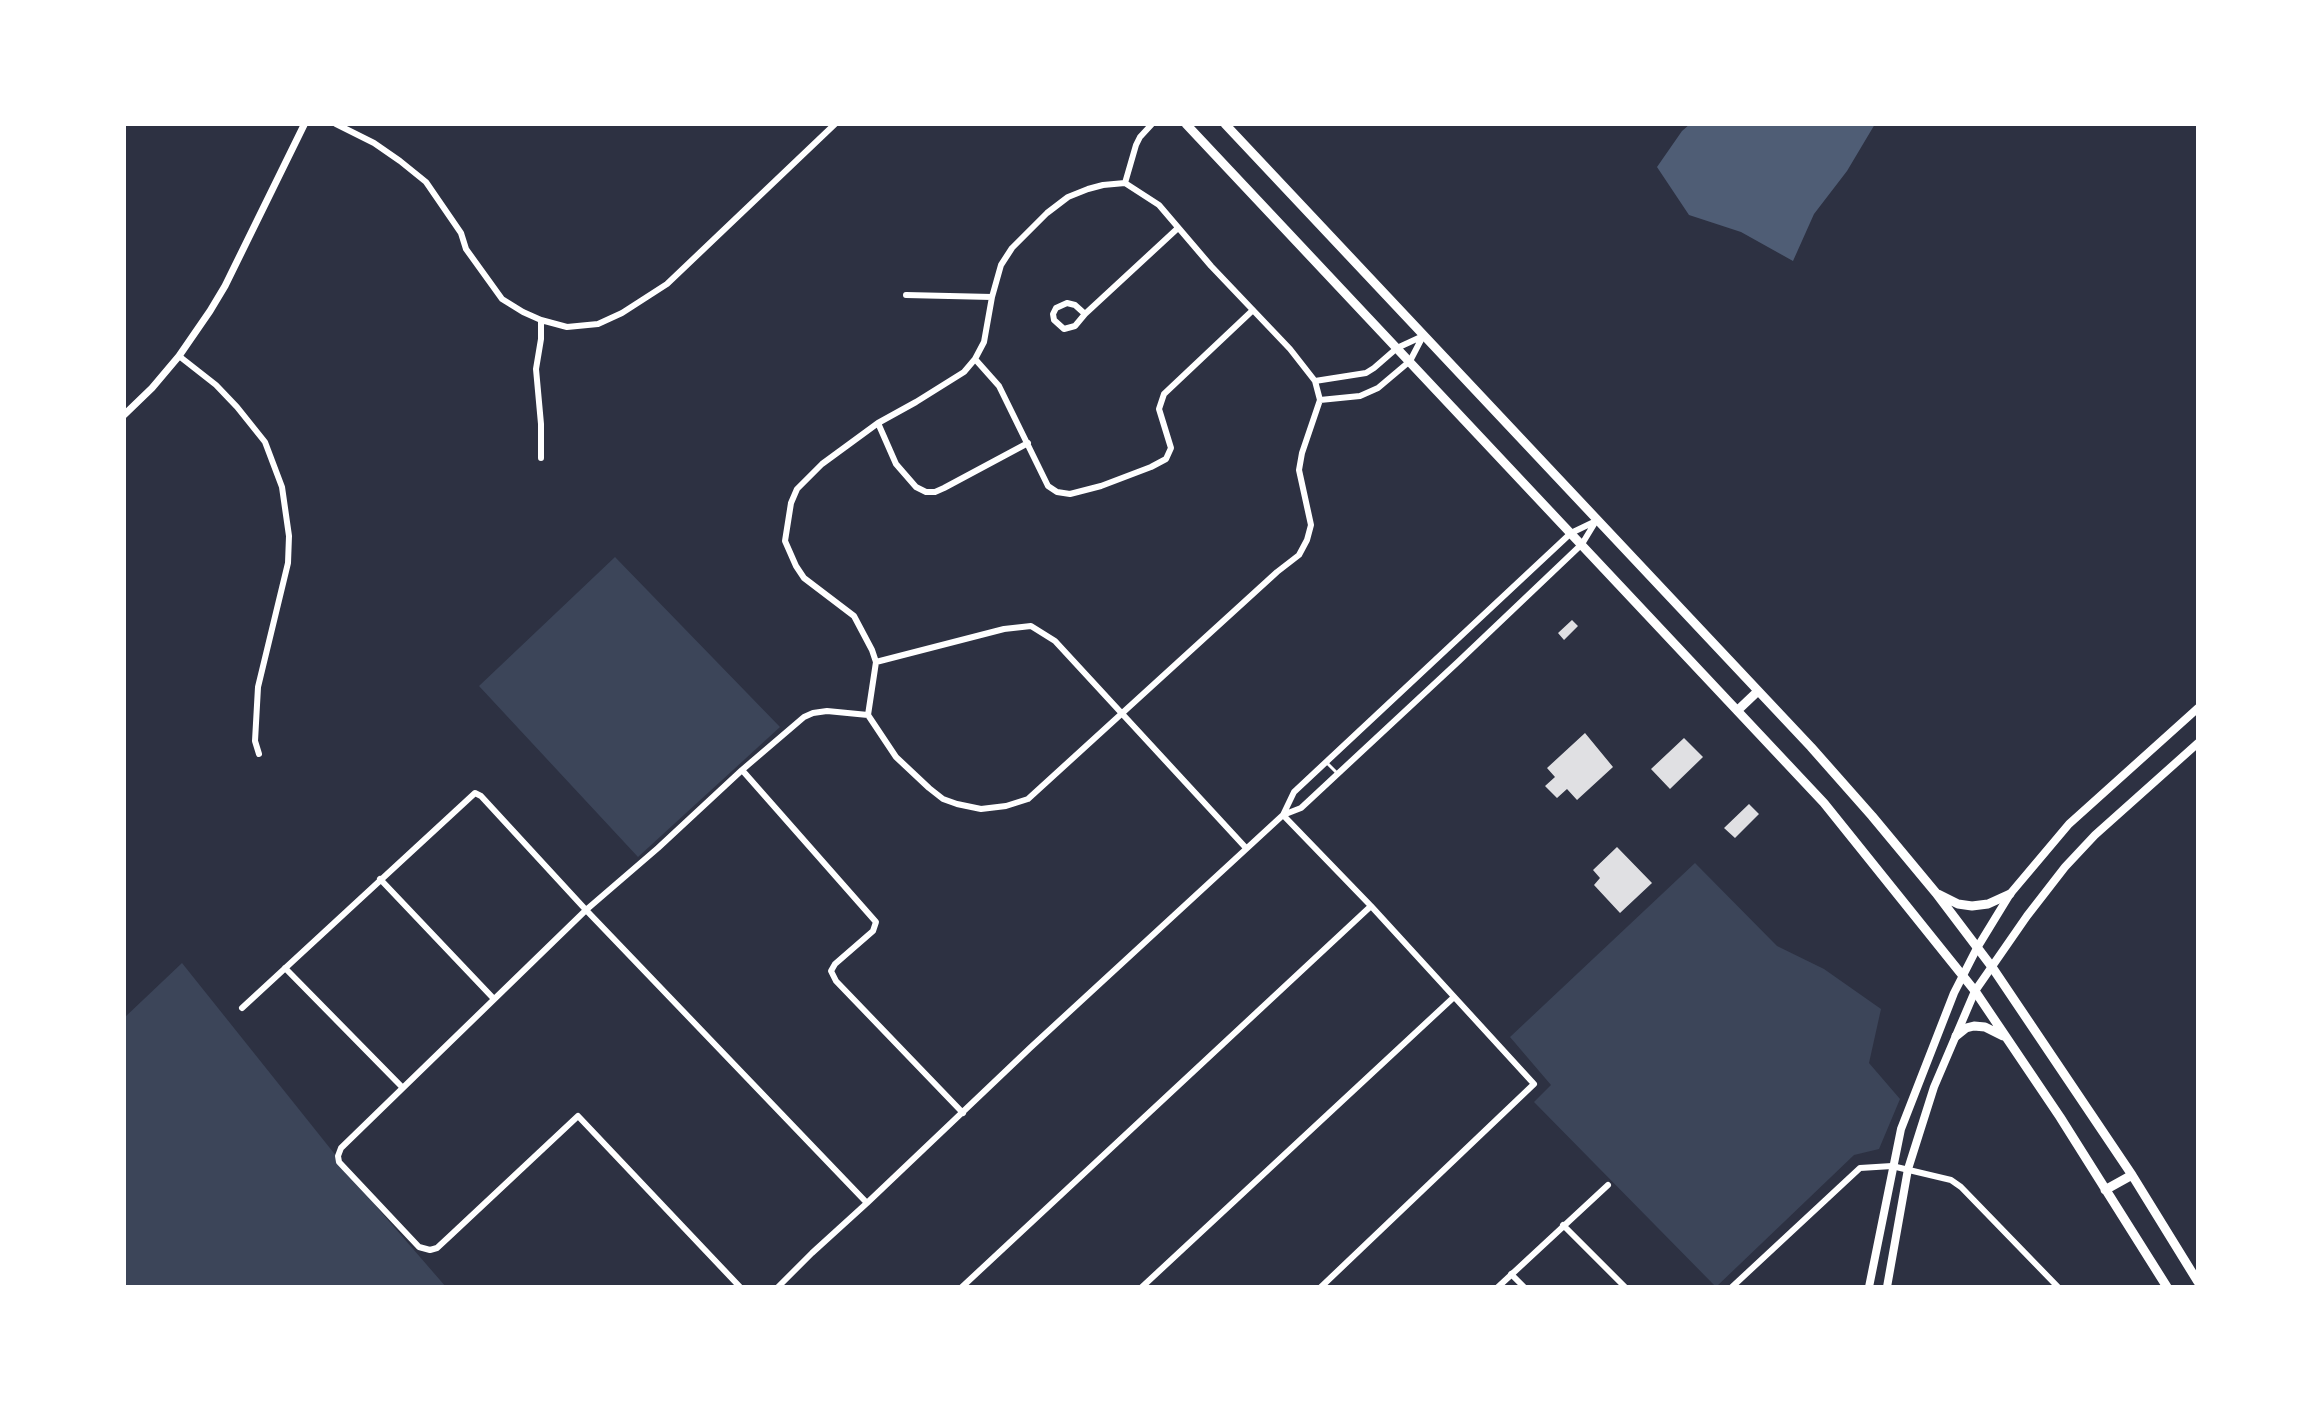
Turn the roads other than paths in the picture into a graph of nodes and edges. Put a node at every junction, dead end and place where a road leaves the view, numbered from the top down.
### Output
1 (305, 124) edge
2 (336, 124) edge
3 (835, 124) edge
4 (1152, 124) edge
5 (1186, 124) edge
6 (1225, 124) edge
7 (1125, 183) junction
8 (1178, 228) junction
9 (906, 295) dead end
10 (992, 297) junction
11 (1253, 310) junction
12 (1085, 314) junction
13 (541, 320) junction
14 (1423, 336) junction
15 (1397, 348) junction
16 (179, 356) junction
17 (975, 359) junction
18 (1410, 361) junction
19 (1315, 381) junction
20 (1320, 400) junction
21 (124, 415) edge
22 (878, 423) junction
23 (1028, 443) junction
24 (541, 458) dead end
25 (1596, 521) junction
26 (1571, 533) junction
27 (1582, 544) junction
28 (1448, 649) junction
29 (1459, 661) junction
30 (876, 662) junction
31 (1758, 691) junction
32 (2198, 709) edge
33 (1738, 710) junction
34 (1121, 713) junction
35 (868, 715) junction
36 (2198, 743) edge
37 (259, 754) dead end
38 (1327, 763) junction
39 (742, 770) junction
40 (1338, 774) junction
41 (1283, 815) junction
42 (1246, 848) junction
43 (380, 879) junction
44 (1936, 893) junction
45 (2010, 894) junction
46 (1371, 906) junction
47 (586, 910) junction
48 (1977, 948) junction
49 (1992, 967) junction
50 (285, 968) junction
51 (1962, 975) junction
52 (1975, 991) junction
53 (1454, 997) junction
54 (494, 999) junction
55 (242, 1008) dead end
56 (1956, 1036) junction
57 (2008, 1039) junction
58 (402, 1087) junction
59 (963, 1113) junction
60 (1892, 1166) junction
61 (1908, 1169) junction
62 (2132, 1175) junction
63 (1608, 1185) dead end
64 (2105, 1190) junction
65 (867, 1203) junction
66 (1563, 1225) junction
67 (1511, 1274) junction
68 (2198, 1282) edge
69 (740, 1287) edge
70 (778, 1287) edge
71 (962, 1287) edge
72 (1142, 1287) edge
73 (1321, 1287) edge
74 (1498, 1287) edge
75 (1524, 1287) edge
76 (1625, 1287) edge
77 (1732, 1287) edge
78 (1869, 1287) edge
79 (1887, 1287) edge
80 (2058, 1287) edge
81 (2167, 1287) edge

1 - 16 street
2 - 13 street
3 - 13 street
4 - 7 street
5 - 15 main road
6 - 14 main road
7 - 8 street
7 - 10 street
8 - 11 street
8 - 12 street
9 - 10 street
10 - 17 street
11 - 19 street
11 - 23 street
12 - 12 street
13 - 24 street
14 - 15 street
14 - 18 street
14 - 25 main road
15 - 18 main road
15 - 19 street
16 - 21 street
16 - 37 street
17 - 22 street
17 - 23 street
18 - 20 street
18 - 26 main road
19 - 20 street
20 - 34 street
22 - 23 street
22 - 30 street
25 - 26 street
25 - 27 street
25 - 31 main road
26 - 27 main road
26 - 28 street
27 - 29 street
27 - 33 main road
28 - 29 street
28 - 38 street
29 - 40 street
30 - 34 street
30 - 35 street
31 - 33 main road
31 - 44 main road
32 - 45 main road
33 - 51 main road
34 - 35 street
34 - 42 street
35 - 39 street
36 - 49 main road
38 - 40 lane
38 - 41 street
39 - 47 street
39 - 59 street
40 - 41 street
41 - 42 street
41 - 46 street
42 - 59 street
43 - 47 street
43 - 50 street
43 - 54 street
44 - 45 main road
44 - 48 main road
45 - 48 main road
46 - 53 street
46 - 71 street
47 - 54 street
47 - 65 street
48 - 49 main road
48 - 51 main road
49 - 52 main road
49 - 62 main road
50 - 55 street
50 - 58 street
51 - 52 main road
51 - 60 main road
52 - 56 main road
52 - 57 main road
53 - 72 street
53 - 73 street
54 - 58 street
56 - 57 main road
56 - 61 main road
57 - 64 main road
58 - 69 street
59 - 65 street
60 - 61 street
60 - 77 street
60 - 78 main road
61 - 79 main road
61 - 80 street
62 - 64 main road
62 - 68 main road
63 - 66 street
64 - 81 main road
65 - 70 street
66 - 67 street
66 - 76 street
67 - 74 street
67 - 75 street

